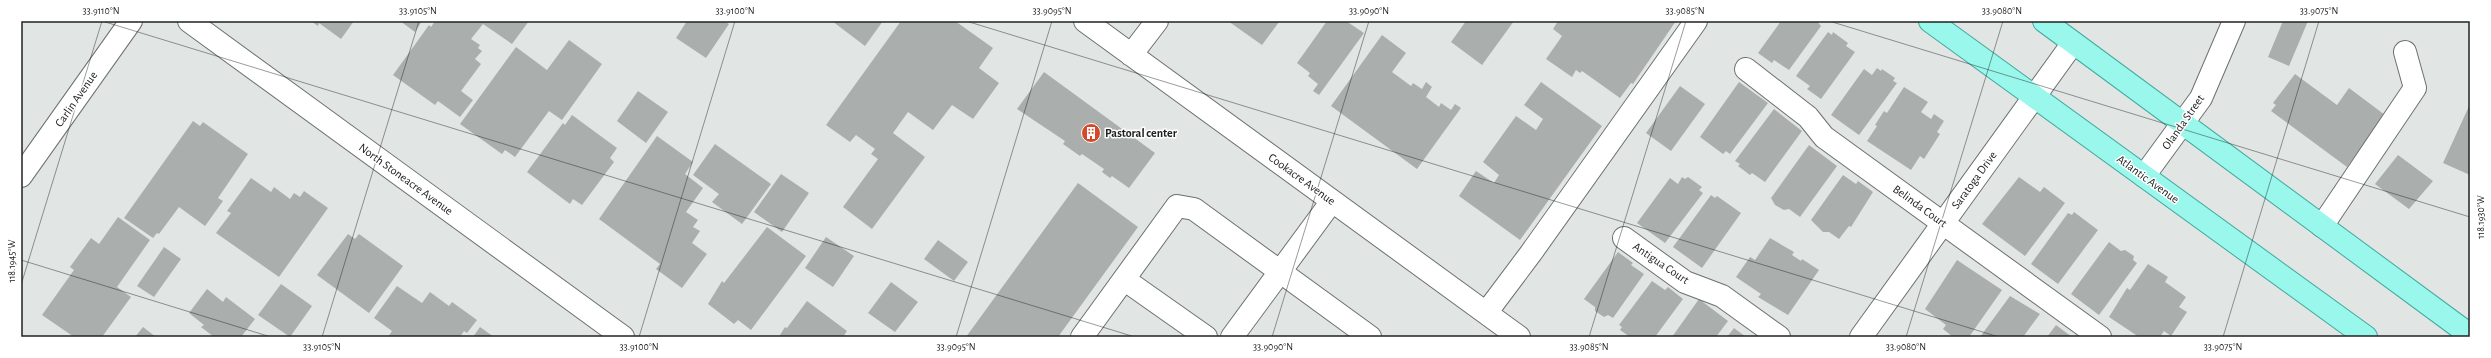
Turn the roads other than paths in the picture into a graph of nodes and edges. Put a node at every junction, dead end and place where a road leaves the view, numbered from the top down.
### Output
1 (131, 21) edge
2 (189, 21) edge
3 (1084, 21) edge
4 (1157, 21) edge
5 (1696, 21) edge
6 (1930, 21) edge
7 (2044, 21) edge
8 (2234, 21) edge
9 (2073, 43) junction
10 (2405, 52) dead end
11 (1131, 55) junction
12 (1746, 69) dead end
13 (2034, 97) junction
14 (2183, 124) junction
15 (21, 176) edge
16 (2144, 176) junction
17 (1332, 201) junction
18 (1943, 223) junction
19 (2322, 226) junction
20 (1624, 238) dead end
21 (1279, 270) junction
22 (1125, 280) junction
23 (1486, 313) junction
24 (2470, 334) edge
25 (1204, 336) edge
26 (623, 337) edge
27 (1082, 337) edge
28 (1232, 337) edge
29 (1370, 337) edge
30 (1519, 337) edge
31 (1779, 337) edge
32 (1861, 337) edge
33 (2100, 337) edge
34 (2366, 337) edge

1 - 15 street, Carlin Avenue
2 - 26 street, North Stoneacre Avenue
3 - 11 street, Cookacre Avenue
4 - 11 street
5 - 23 street
6 - 13 main road, Atlantic Avenue
7 - 9 main road
8 - 14 street, Olanda Street
9 - 13 street, Saratoga Drive
9 - 14 main road
10 - 19 street
11 - 17 street, Cookacre Avenue
12 - 18 street, Belinda Court
13 - 16 main road, Atlantic Avenue
13 - 18 street, Saratoga Drive
14 - 16 street, Olanda Street
14 - 19 main road
16 - 34 main road, Atlantic Avenue
17 - 21 street
17 - 23 street, Cookacre Avenue
18 - 32 street, Saratoga Drive
18 - 33 street, Belinda Court
19 - 24 main road
20 - 31 street, Antigua Court
21 - 22 street
21 - 28 street
21 - 29 street
22 - 25 street
22 - 27 street
23 - 30 street, Cookacre Avenue

